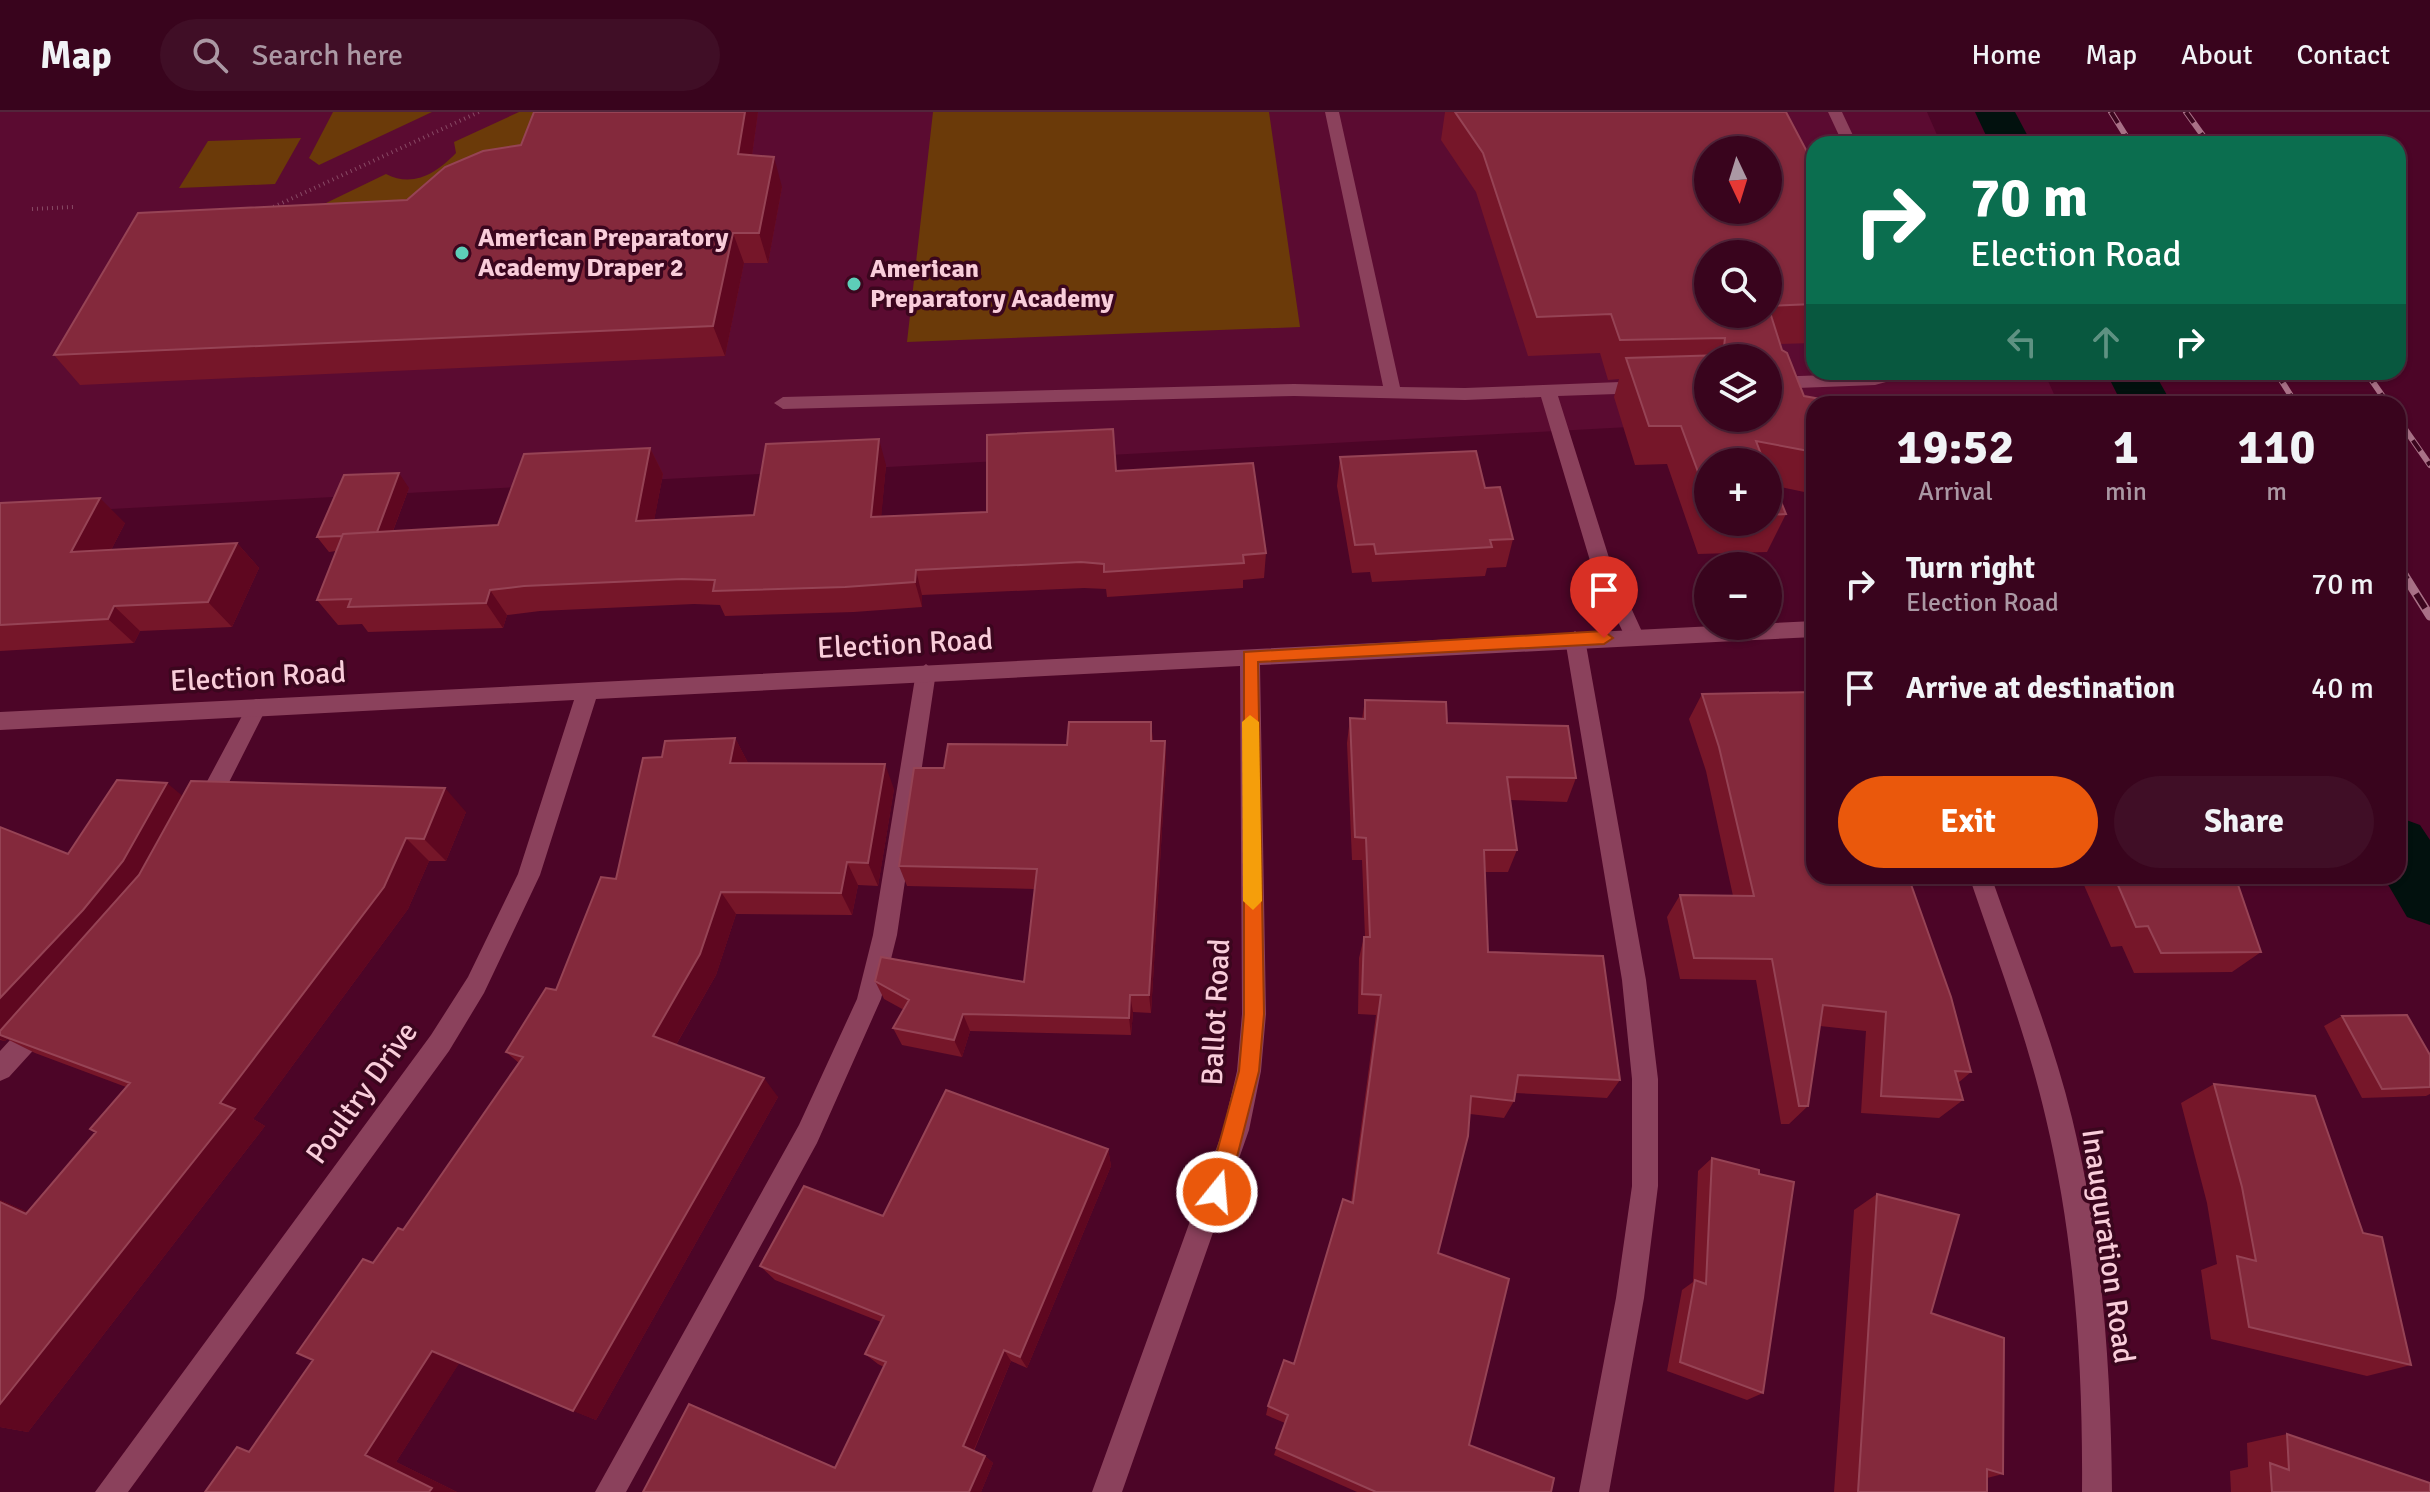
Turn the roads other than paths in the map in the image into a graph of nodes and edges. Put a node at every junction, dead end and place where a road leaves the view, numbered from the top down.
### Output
1 (1332, 112) edge
2 (1835, 112) edge
3 (1846, 136) edge
4 (1848, 380) edge
5 (1782, 382) edge
6 (1664, 387) edge
7 (1548, 391) junction
8 (1393, 393) junction
9 (783, 403) dead end
10 (1806, 629) edge
11 (1634, 636) junction
12 (1575, 639) junction
13 (1250, 656) junction
14 (926, 672) junction
15 (588, 690) junction
16 (257, 707) junction
17 (0, 721) edge
18 (194, 827) edge
19 (1983, 884) edge
20 (53, 1011) edge
21 (0, 1069) edge
22 (110, 1492) edge
23 (610, 1492) edge
24 (1107, 1492) edge
25 (1594, 1492) edge
26 (2097, 1492) edge

1 - 8 street
2 - 3 street
4 - 5 street
6 - 7 street
7 - 8 street
7 - 11 street
8 - 9 street
10 - 11 street, Election Road
11 - 12 street, Election Road
12 - 13 street, Election Road
12 - 25 street
13 - 14 street, Election Road
13 - 24 street, Ballot Road
14 - 15 street, Election Road
14 - 23 street
15 - 16 street, Election Road
15 - 22 street, Poultry Drive
16 - 17 street, Election Road
16 - 18 street
19 - 26 street, Inauguration Road
20 - 21 street

